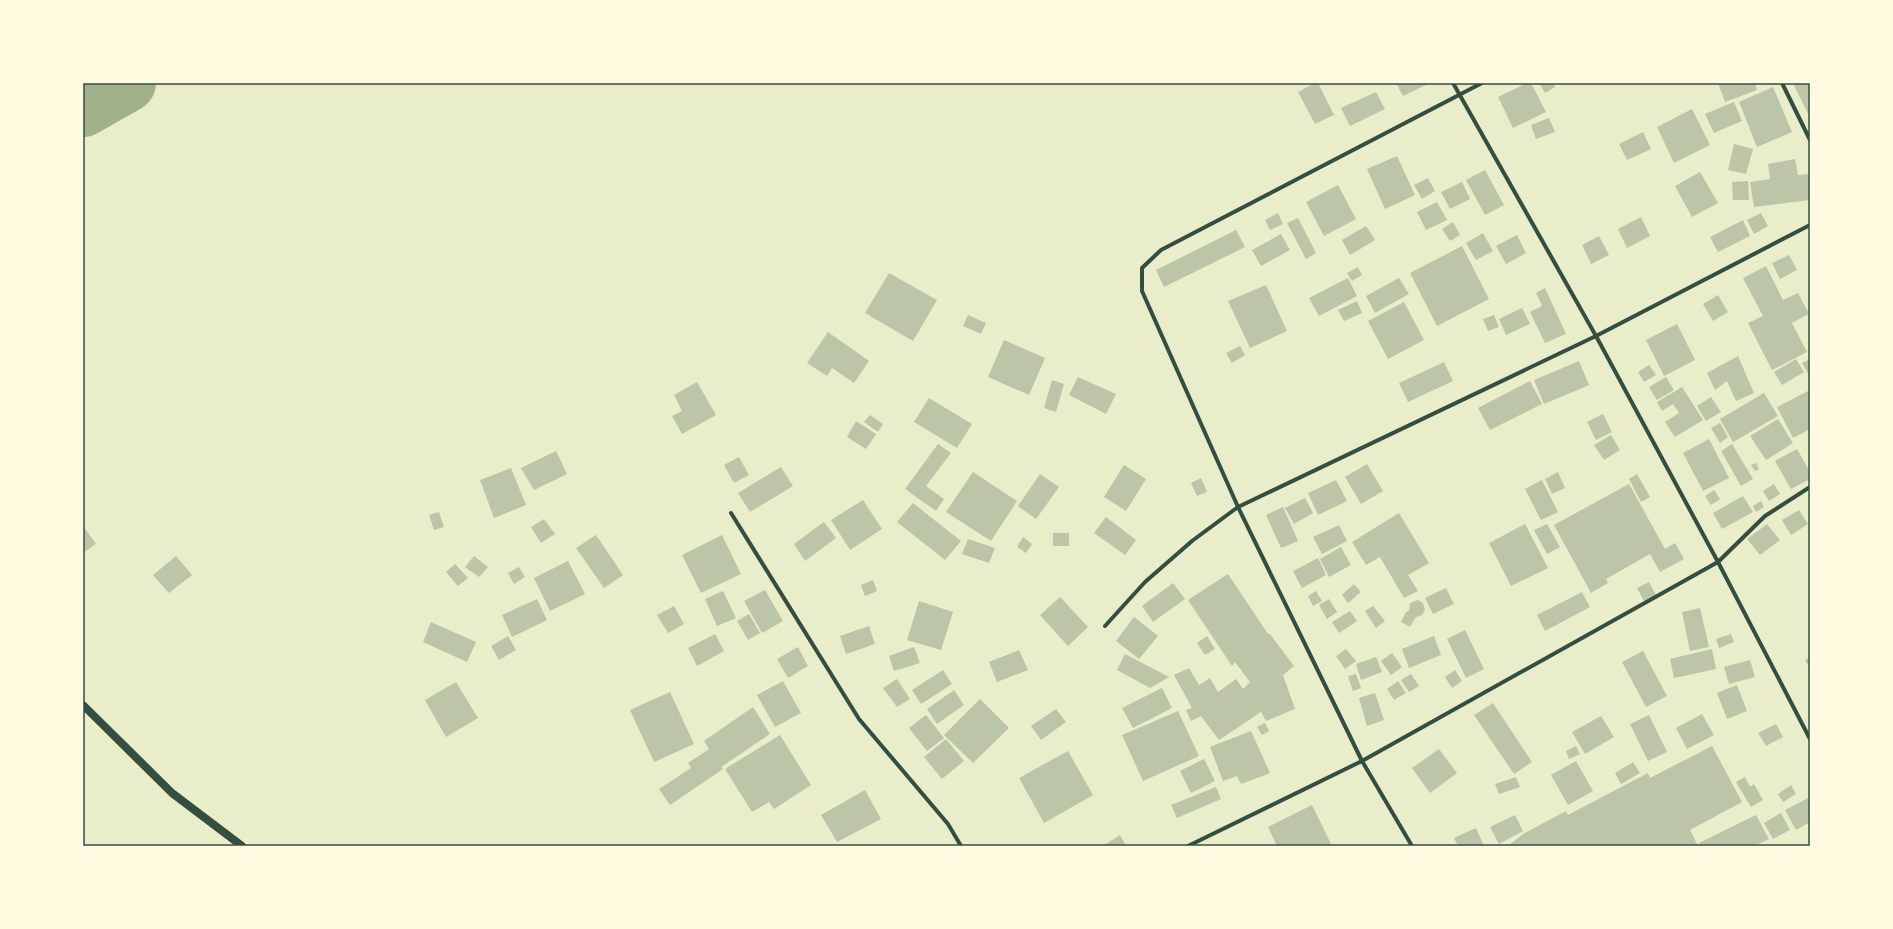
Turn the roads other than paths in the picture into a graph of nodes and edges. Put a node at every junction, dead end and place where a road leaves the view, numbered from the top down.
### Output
1 (1453, 83) edge
2 (1482, 83) edge
3 (1782, 83) edge
4 (1459, 95) junction
5 (1810, 140) edge
6 (1810, 225) edge
7 (1596, 336) junction
8 (1810, 488) edge
9 (1238, 507) junction
10 (731, 513) dead end
11 (1718, 562) junction
12 (1105, 626) dead end
13 (83, 705) edge
14 (1810, 739) edge
15 (1362, 761) junction
16 (242, 846) edge
17 (961, 846) edge
18 (1188, 846) edge
19 (1412, 846) edge

1 - 4 street
2 - 4 street
3 - 5 street
4 - 7 street
4 - 9 street
6 - 7 street
7 - 9 street
7 - 11 street
8 - 11 street
9 - 12 street
9 - 15 street
10 - 17 street
11 - 14 street
11 - 15 street
13 - 16 main road
15 - 18 street
15 - 19 street

